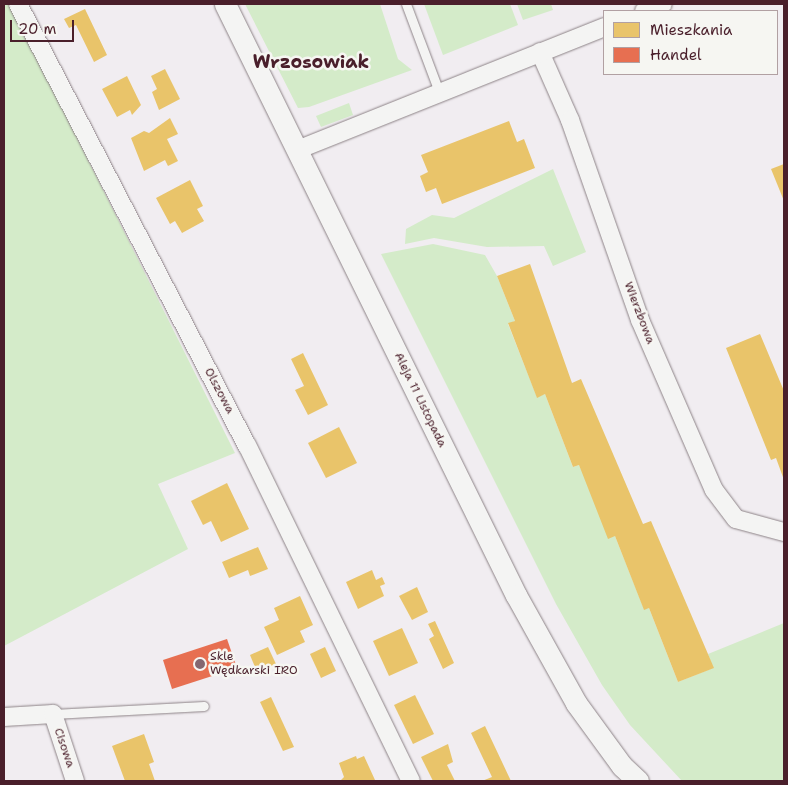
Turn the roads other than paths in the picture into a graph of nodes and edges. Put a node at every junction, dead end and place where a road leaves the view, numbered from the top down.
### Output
1 (18, 4) edge
2 (225, 4) edge
3 (406, 4) edge
4 (663, 4) edge
5 (647, 10) edge
6 (603, 27) edge
7 (540, 52) junction
8 (439, 92) junction
9 (296, 150) junction
10 (784, 532) edge
11 (204, 706) dead end
12 (53, 714) junction
13 (4, 718) edge
14 (76, 781) edge
15 (411, 781) edge
16 (638, 781) edge

1 - 15 street, Olszowa
2 - 9 street, Aleja 11 Listopada
3 - 8 lane
4 - 5 street
6 - 7 street
7 - 8 street
7 - 10 street, Wierzbowa
8 - 9 street
9 - 16 street, Aleja 11 Listopada
11 - 12 lane
12 - 13 street
12 - 14 street, Cisowa

